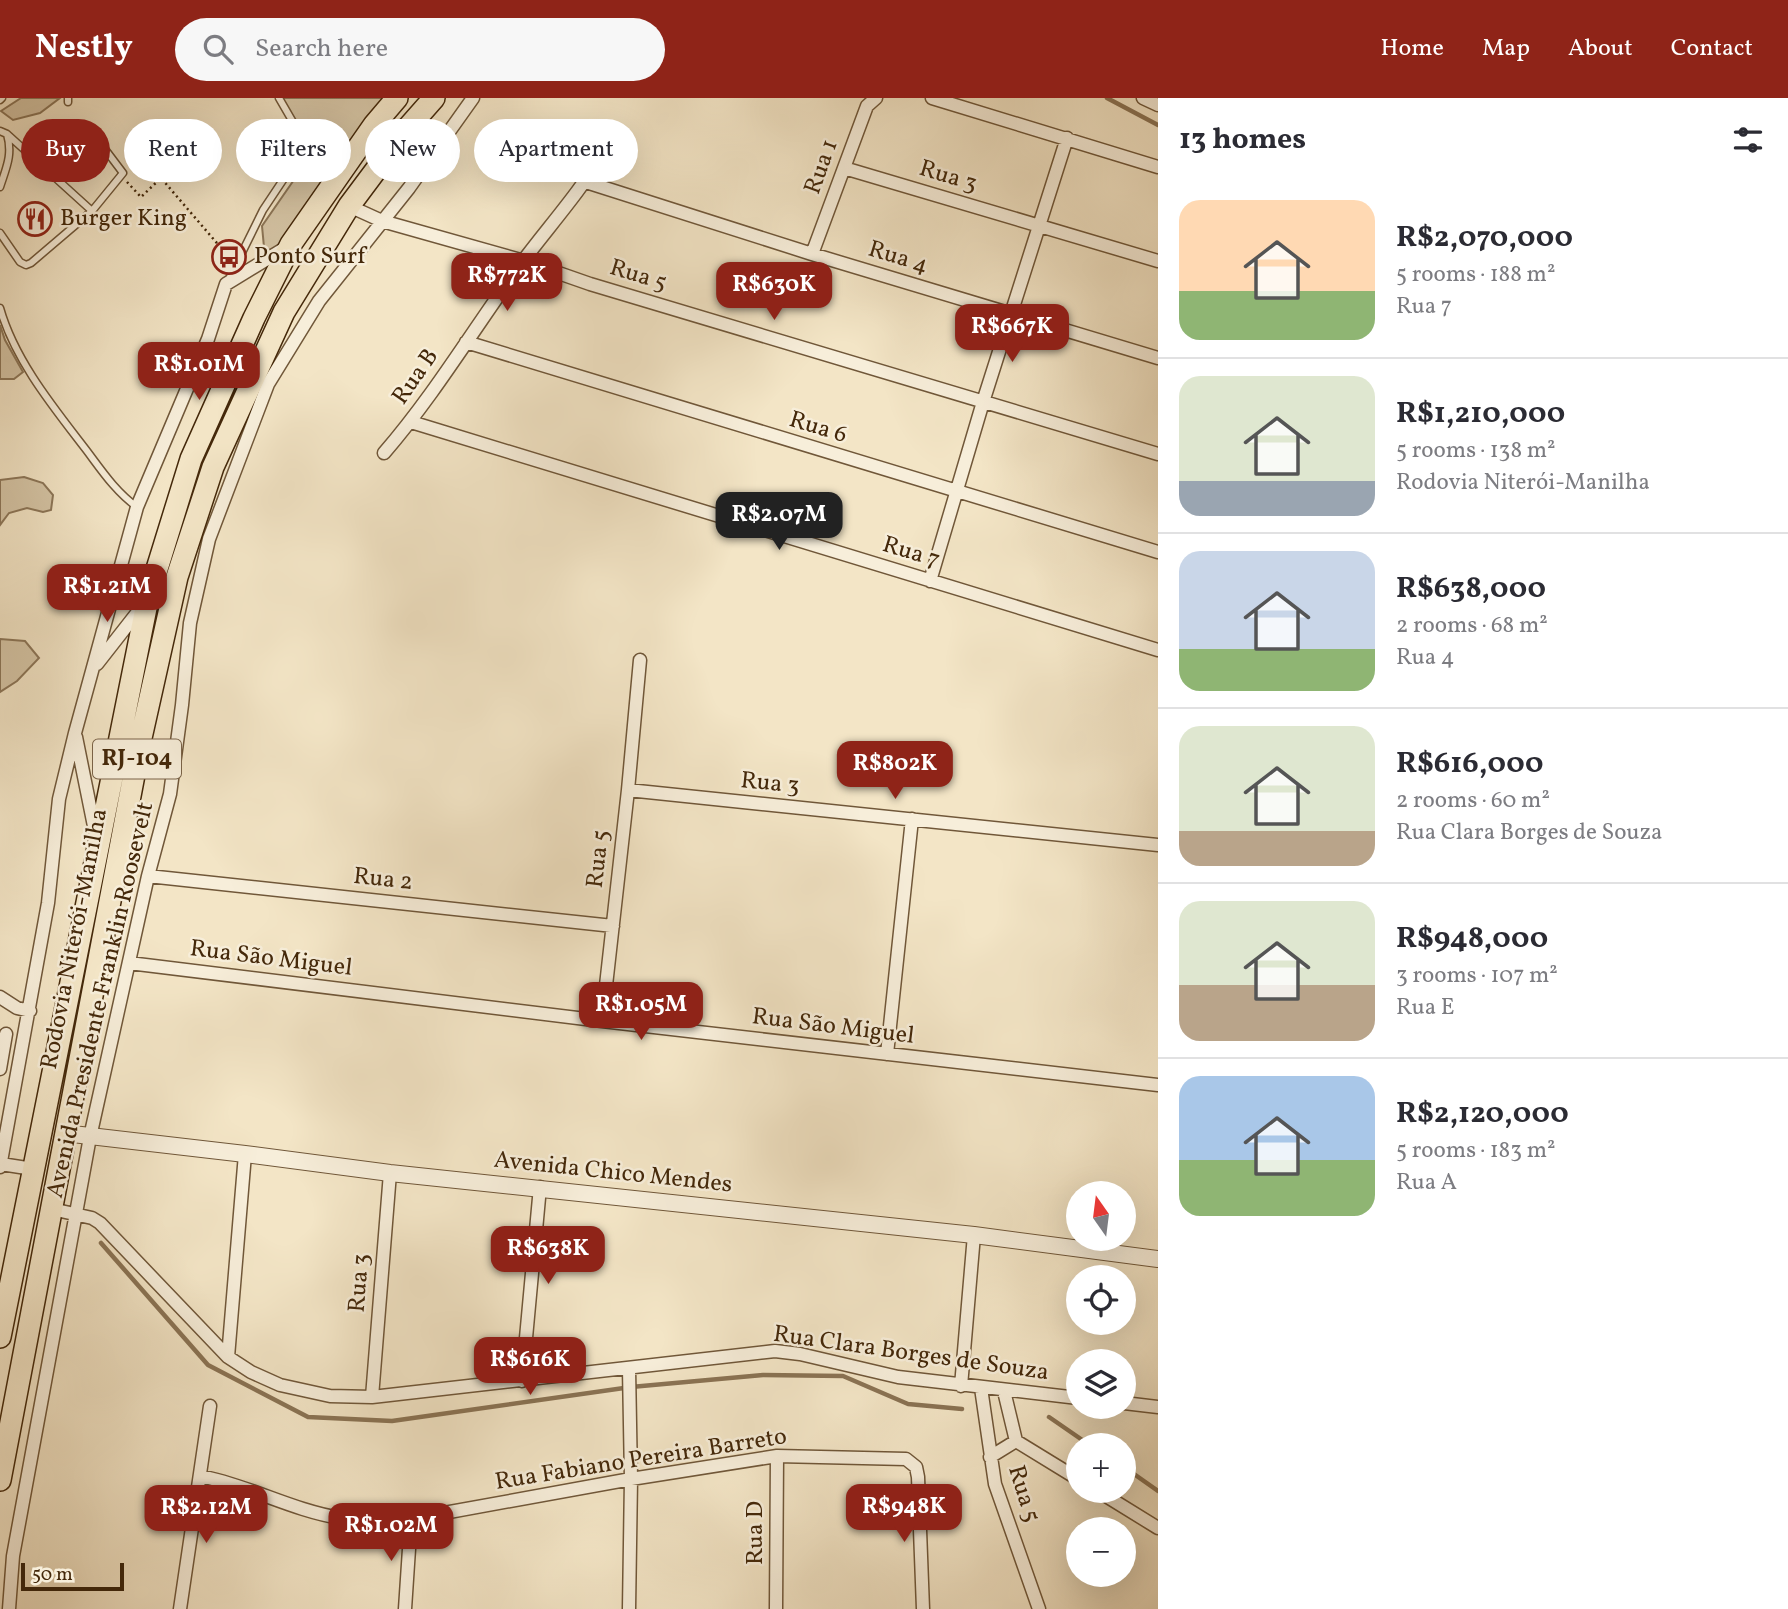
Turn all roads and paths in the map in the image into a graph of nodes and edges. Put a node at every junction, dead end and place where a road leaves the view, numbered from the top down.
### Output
1 (279, 98) edge
2 (397, 98) edge
3 (435, 98) edge
4 (473, 98) edge
5 (876, 98) edge
6 (932, 98) edge
7 (1143, 98) edge
8 (1158, 105) edge
9 (3, 133) edge
10 (1067, 138) junction
11 (21, 148) edge
12 (110, 155) edge
13 (1158, 167) edge
14 (844, 168) junction
15 (122, 177) junction
16 (60, 182) edge
17 (585, 182) edge
18 (589, 182) edge
19 (0, 187) edge
20 (349, 206) junction
21 (92, 211) junction
22 (382, 220) junction
23 (1040, 227) junction
24 (0, 233) edge
25 (291, 244) junction
26 (812, 254) junction
27 (229, 257) dead end
28 (524, 261) junction
29 (1158, 261) edge
30 (226, 284) junction
31 (0, 308) edge
32 (1010, 314) junction
33 (466, 342) junction
34 (1158, 358) edge
35 (983, 402) junction
36 (411, 422) junction
37 (384, 453) dead end
38 (1158, 454) edge
39 (956, 493) junction
40 (136, 507) junction
41 (1158, 552) edge
42 (930, 581) junction
43 (148, 598) junction
44 (168, 616) junction
45 (190, 623) junction
46 (1158, 650) edge
47 (640, 660) dead end
48 (92, 670) junction
49 (75, 733) junction
50 (628, 790) junction
51 (912, 819) junction
52 (98, 845) junction
53 (1158, 845) edge
54 (148, 876) junction
55 (612, 926) junction
56 (129, 963) junction
57 (0, 997) edge
58 (0, 1007) edge
59 (24, 1010) junction
60 (602, 1021) junction
61 (3, 1034) edge
62 (24, 1035) junction
63 (887, 1054) junction
64 (0, 1069) edge
65 (1158, 1086) edge
66 (6, 1101) edge
67 (64, 1133) junction
68 (90, 1137) junction
69 (245, 1154) junction
70 (0, 1165) edge
71 (33, 1170) junction
72 (390, 1173) junction
73 (540, 1188) junction
74 (52, 1209) junction
75 (74, 1214) junction
76 (974, 1235) junction
77 (1158, 1259) edge
78 (0, 1337) edge
79 (228, 1357) junction
80 (629, 1374) junction
81 (522, 1381) junction
82 (961, 1386) junction
83 (981, 1388) junction
84 (1003, 1391) junction
85 (372, 1397) junction
86 (1066, 1397) edge
87 (1136, 1404) edge
88 (210, 1406) dead end
89 (1158, 1407) edge
90 (1016, 1441) junction
91 (777, 1456) junction
92 (990, 1457) junction
93 (1066, 1472) edge
94 (200, 1476) junction
95 (631, 1479) junction
96 (0, 1480) edge
97 (1117, 1503) edge
98 (411, 1519) junction
99 (1158, 1528) edge
100 (5, 1582) edge
101 (9, 1609) edge
102 (180, 1609) edge
103 (405, 1609) edge
104 (629, 1609) edge
105 (776, 1609) edge
106 (923, 1609) edge
107 (1039, 1609) edge

1 - 30 lane
2 - 25 highway, Rodovia Niterói-Manilha / RJ-104
3 - 20 highway, Rodovia Niterói-Manilha / RJ-104
4 - 22 street, Avenida Presidente Franklin Roosevelt
5 - 14 street, Rua 1
6 - 10 street
7 - 8 street
9 - 11 lane
9 - 19 lane
10 - 13 street
10 - 23 street
12 - 15 lane
14 - 23 street, Rua 3
14 - 26 street, Rua 1
15 - 21 lane
15 - 27 path
16 - 21 lane
17 - 28 street, Rua B
18 - 26 street, Rua 4
20 - 22 street, Rua 5
20 - 44 highway, Rodovia Niterói-Manilha / RJ-104
21 - 24 lane
22 - 28 street, Rua 5
22 - 45 street, Avenida Presidente Franklin Roosevelt
23 - 29 street
23 - 32 street
25 - 30 street
25 - 43 highway, Rodovia Niterói-Manilha / RJ-104
26 - 32 street, Rua 4
28 - 33 street, Rua B
28 - 35 street, Rua 5
30 - 40 street
31 - 40 lane
32 - 34 street, Rua 4
32 - 35 street
33 - 36 street, Rua B
33 - 39 street, Rua 6
35 - 38 street, Rua 5
35 - 39 street
36 - 37 street, Rua B
36 - 42 street, Rua 7
39 - 41 street, Rua 6
39 - 42 street
40 - 48 street
42 - 46 street, Rua 7
43 - 48 street
43 - 52 highway, Rodovia Niterói-Manilha / RJ-104
44 - 45 street
44 - 67 highway, Rodovia Niterói-Manilha / RJ-104
45 - 54 street, Avenida Presidente Franklin Roosevelt
47 - 50 street, Rua 5
48 - 49 street
49 - 52 street
49 - 59 street
50 - 51 street, Rua 3
50 - 55 street, Rua 5
51 - 53 street, Rua 3
51 - 63 street
52 - 71 highway, Rodovia Niterói-Manilha / RJ-104
54 - 55 street, Rua 2
54 - 56 street, Avenida Presidente Franklin Roosevelt
55 - 60 street, Rua 5
56 - 60 street, Rua São Miguel
56 - 68 street, Avenida Presidente Franklin Roosevelt
57 - 59 street
58 - 59 street
59 - 62 street
60 - 63 street, Rua São Miguel
61 - 62 street
61 - 64 street
62 - 66 street
63 - 65 street, Rua São Miguel
66 - 70 street
67 - 68 street, Avenida Chico Mendes
67 - 74 highway, Rodovia Niterói-Manilha / RJ-104
68 - 69 street, Avenida Chico Mendes
68 - 75 street, Avenida Presidente Franklin Roosevelt
69 - 72 street, Avenida Chico Mendes
69 - 79 street
70 - 71 street
71 - 78 highway, Rodovia Niterói-Manilha / RJ-104
72 - 73 street, Avenida Chico Mendes
72 - 85 street, Rua 3
73 - 76 street, Avenida Chico Mendes
73 - 81 street
74 - 75 street, Rua Clara Borges de Souza
74 - 96 highway, Rodovia Niterói-Manilha / RJ-104
75 - 79 street, Rua Clara Borges de Souza
75 - 100 street, Avenida Presidente Franklin Roosevelt
76 - 77 street, Avenida Chico Mendes
76 - 82 street
79 - 85 street, Rua Clara Borges de Souza
80 - 81 street, Rua Clara Borges de Souza
80 - 82 street, Rua Clara Borges de Souza
80 - 95 street
81 - 85 street, Rua Clara Borges de Souza
82 - 83 street, Rua Clara Borges de Souza
83 - 84 street, Rua Clara Borges de Souza
83 - 92 street, Rua 5
84 - 86 street, Rua Clara Borges de Souza
84 - 90 street
87 - 89 street
88 - 94 street
90 - 92 street
90 - 93 street
91 - 95 street, Rua Fabiano Pereira Barreto
91 - 105 street, Rua D
91 - 106 street, Rua Fabiano Pereira Barreto
92 - 107 street, Rua 5
94 - 98 street, Rua Fabiano Pereira Barreto
94 - 102 street
95 - 98 street, Rua Fabiano Pereira Barreto
95 - 104 street
97 - 99 street
98 - 103 street
100 - 101 street, Avenida Presidente Franklin Roosevelt

